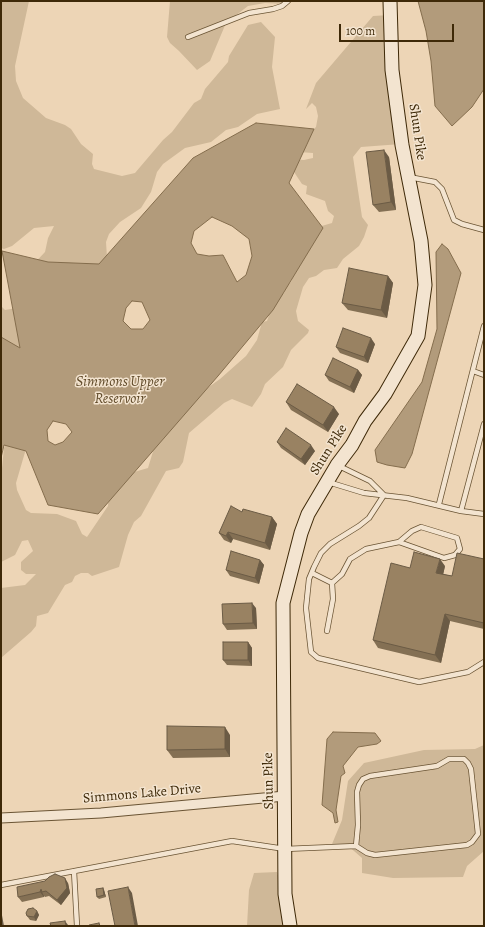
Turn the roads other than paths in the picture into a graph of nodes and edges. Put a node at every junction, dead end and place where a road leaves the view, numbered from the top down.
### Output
1 (288, 1) edge
2 (390, 1) edge
3 (188, 37) dead end
4 (408, 177) junction
5 (484, 230) edge
6 (484, 326) edge
7 (473, 371) junction
8 (484, 375) edge
9 (484, 424) edge
10 (337, 466) junction
11 (328, 482) junction
12 (384, 495) junction
13 (438, 504) junction
14 (461, 511) junction
15 (484, 514) edge
16 (399, 542) junction
17 (312, 573) junction
18 (332, 583) junction
19 (327, 630) dead end
20 (484, 662) edge
21 (285, 796) junction
22 (1, 818) edge
23 (356, 846) junction
24 (285, 848) junction
25 (74, 871) junction
26 (1, 885) edge
27 (77, 926) edge
28 (290, 926) edge

1 - 3 lane
2 - 4 main road, Shun Pike
4 - 5 lane
4 - 10 main road, Shun Pike
6 - 7 lane
7 - 8 lane
7 - 13 lane
9 - 14 lane
10 - 11 main road, Shun Pike
10 - 12 lane
11 - 12 lane
11 - 21 main road, Shun Pike
12 - 13 lane
12 - 17 lane
13 - 14 lane
14 - 15 lane
16 - 16 lane
16 - 18 lane
17 - 18 lane
17 - 20 lane
18 - 19 lane
21 - 22 street, Simmons Lake Drive
21 - 24 main road, Shun Pike
23 - 23 lane
23 - 24 lane
24 - 25 lane
24 - 28 main road, Shun Pike
25 - 26 lane
25 - 27 lane

